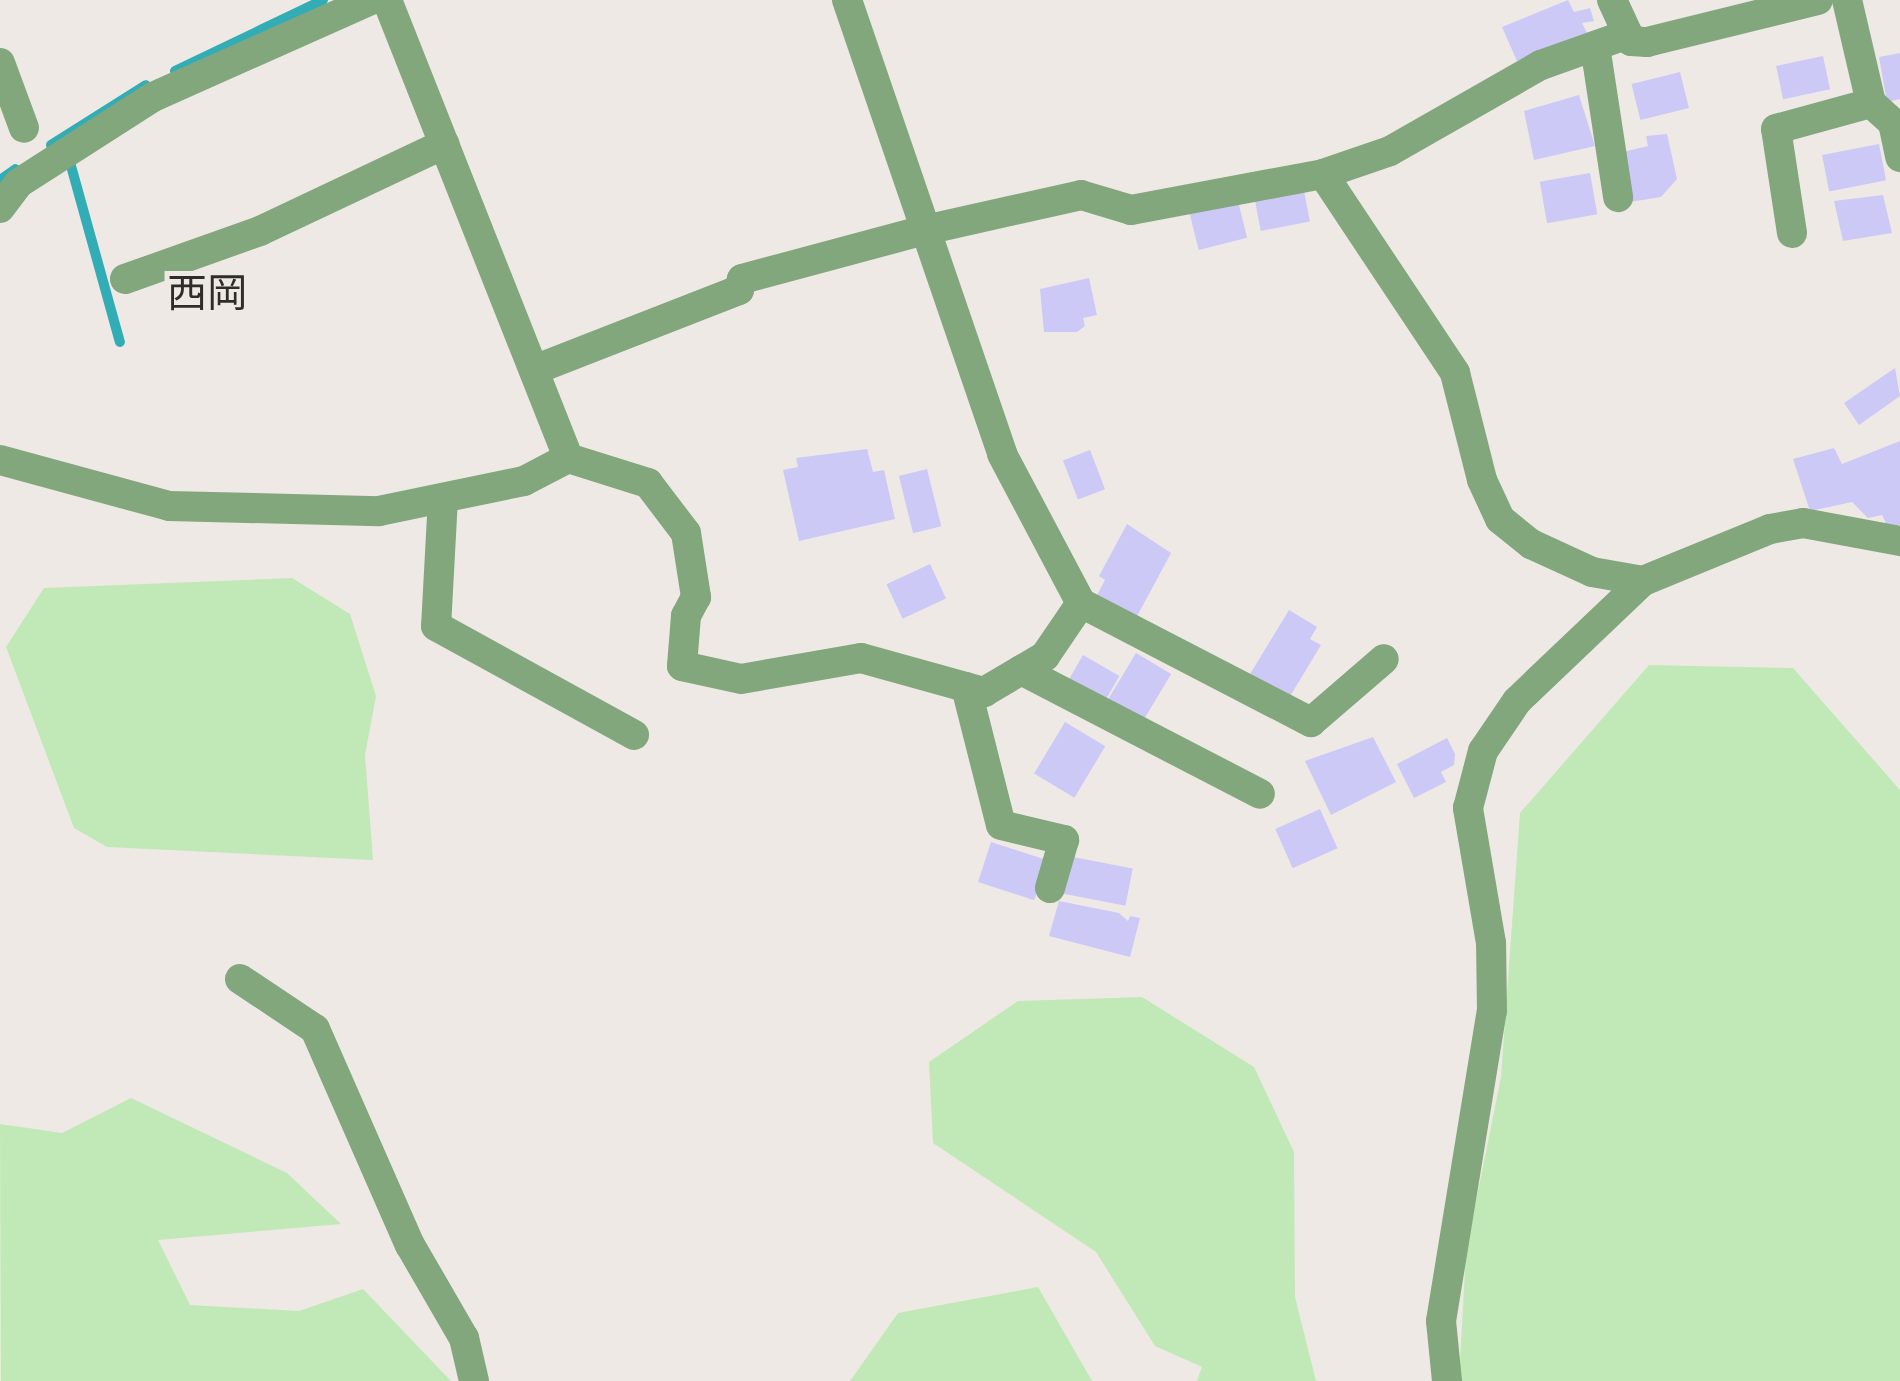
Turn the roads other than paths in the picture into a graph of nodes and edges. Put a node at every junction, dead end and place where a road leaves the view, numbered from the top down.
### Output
1 (847, 0) edge
2 (1612, 0) edge
3 (1818, 0) edge
4 (1847, 0) edge
5 (385, 1) edge
6 (1628, 34) junction
7 (1594, 46) junction
8 (0, 63) edge
9 (1871, 103) junction
10 (24, 128) dead end
11 (444, 144) junction
12 (1900, 157) edge
13 (1323, 174) junction
14 (1618, 197) dead end
15 (0, 208) edge
16 (926, 230) junction
17 (1792, 233) dead end
18 (125, 279) dead end
19 (534, 370) junction
20 (568, 458) junction
21 (0, 460) edge
22 (444, 498) junction
23 (1900, 541) edge
24 (1643, 581) junction
25 (1081, 604) junction
26 (1384, 659) dead end
27 (1021, 670) junction
28 (966, 687) junction
29 (634, 736) dead end
30 (1260, 794) dead end
31 (1050, 888) dead end
32 (240, 979) dead end
33 (474, 1381) edge
34 (1447, 1381) edge

1 - 16 street
2 - 6 street
3 - 6 street
4 - 9 street
5 - 11 street
5 - 15 street
6 - 7 street
7 - 13 street
7 - 14 street
8 - 10 street
9 - 12 street
9 - 17 street
11 - 18 street
11 - 19 street
13 - 16 street
13 - 24 street
16 - 19 street
16 - 25 street
19 - 20 street
20 - 22 street
20 - 28 street
21 - 22 street
22 - 29 street
23 - 24 street
24 - 34 street
25 - 26 street
25 - 27 street
27 - 28 street
27 - 30 street
28 - 31 street
32 - 33 street

